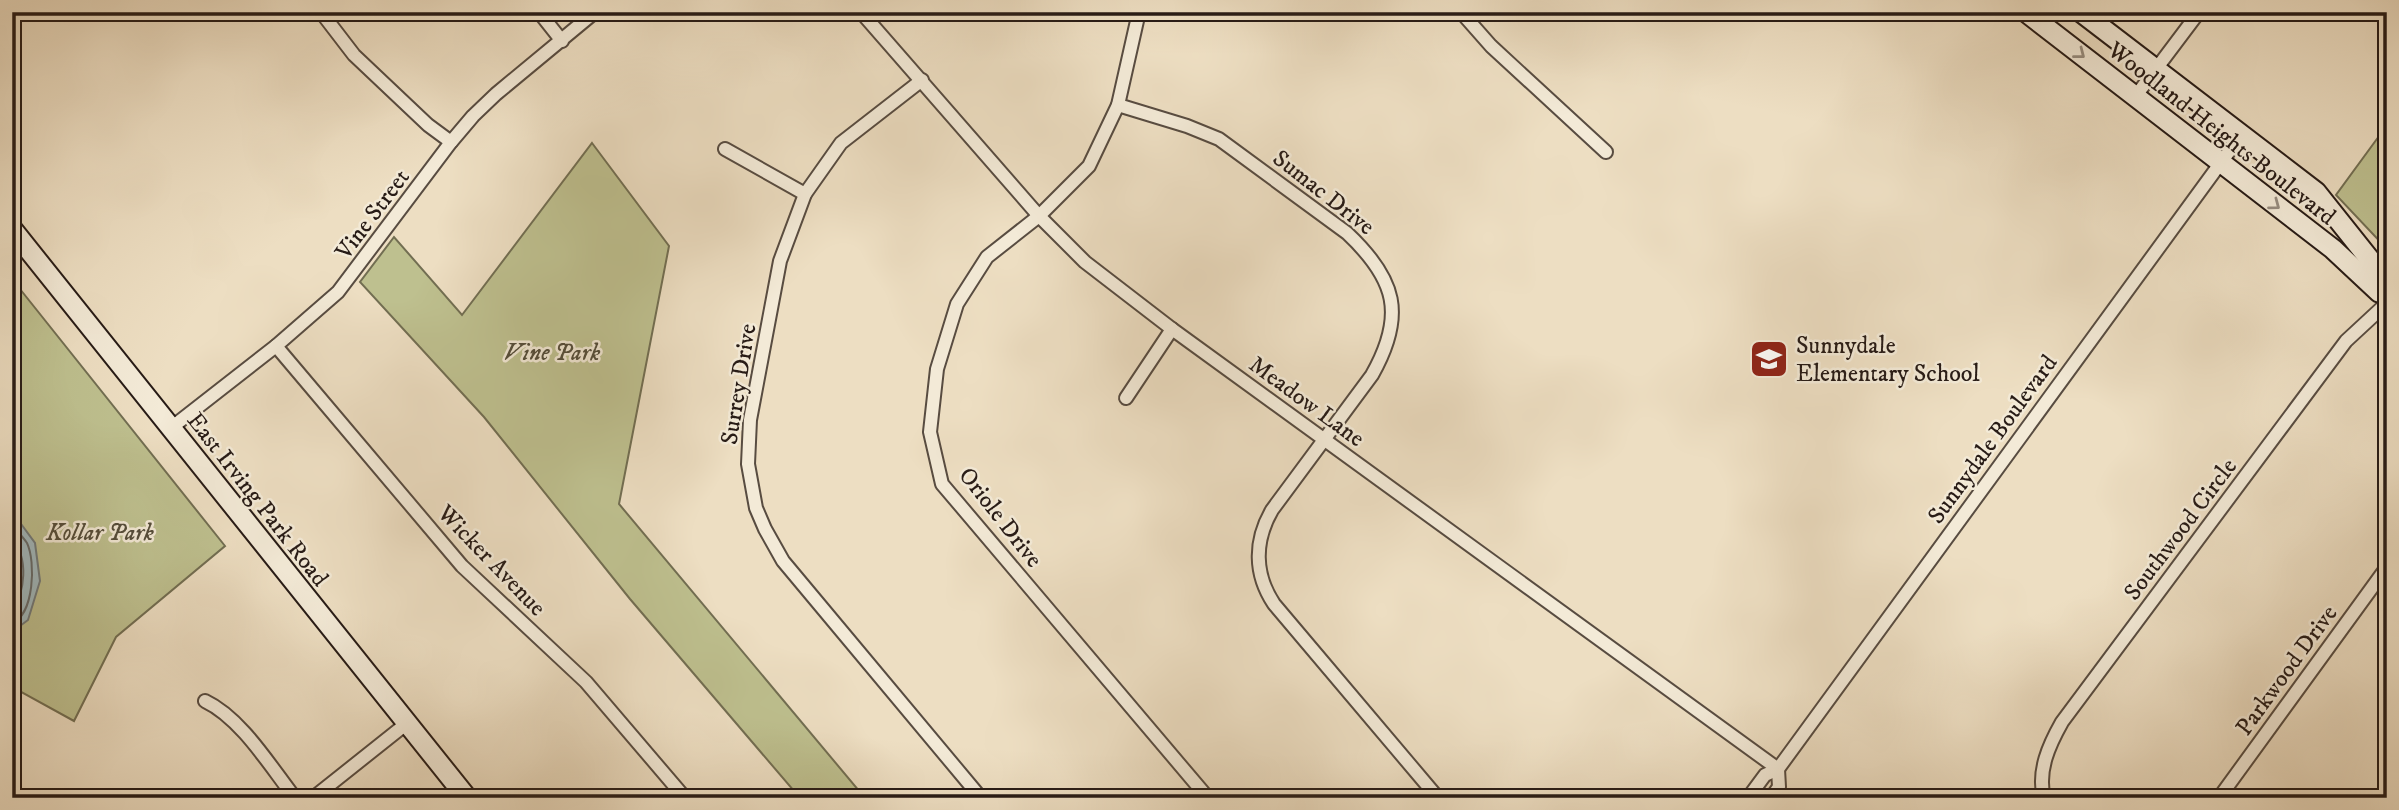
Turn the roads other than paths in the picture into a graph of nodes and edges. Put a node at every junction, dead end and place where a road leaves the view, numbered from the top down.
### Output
1 (321, 12) edge
2 (539, 12) edge
3 (595, 12) edge
4 (861, 12) edge
5 (1139, 12) edge
6 (1461, 12) edge
7 (2026, 12) edge
8 (2081, 12) edge
9 (2199, 12) edge
10 (562, 41) junction
11 (2156, 70) junction
12 (922, 80) junction
13 (2135, 97) junction
14 (1118, 105) junction
15 (2241, 135) junction
16 (451, 142) junction
17 (725, 149) dead end
18 (1605, 152) dead end
19 (2220, 163) junction
20 (805, 194) junction
21 (1039, 216) junction
22 (12, 229) edge
23 (2387, 281) edge
24 (2387, 294) edge
25 (2387, 303) edge
26 (1172, 329) junction
27 (276, 346) junction
28 (1126, 397) dead end
29 (171, 428) junction
30 (1325, 439) junction
31 (2385, 574) edge
32 (205, 701) dead end
33 (406, 723) junction
34 (1778, 769) junction
35 (12, 792) edge
36 (23, 798) edge
37 (295, 798) edge
38 (313, 798) edge
39 (467, 798) edge
40 (685, 798) edge
41 (981, 798) edge
42 (1208, 798) edge
43 (1438, 798) edge
44 (1748, 798) edge
45 (1771, 798) edge
46 (2044, 798) edge
47 (2218, 798) edge

1 - 16 street
2 - 10 street
3 - 10 street, Vine Street
4 - 12 street, Meadow Lane
5 - 14 street, Oriole Drive
6 - 18 street
7 -> 13 street, Woodland Heights Boulevard
8 - 11 street, Woodland Heights Boulevard
9 - 11 street
10 - 16 street, Vine Street
11 - 13 street
11 - 15 street, Woodland Heights Boulevard
12 - 20 street, Surrey Drive
12 - 21 street, Meadow Lane
13 - 19 street, Woodland Heights Boulevard
14 - 21 street, Oriole Drive
14 - 30 street, Sumac Drive
15 - 19 street, Sunnydale Boulevard
15 - 23 street, Woodland Heights Boulevard
16 - 27 street, Vine Street
17 - 20 street
19 -> 24 street, Woodland Heights Boulevard
19 - 34 street, Sunnydale Boulevard
20 - 41 street, Surrey Drive
21 - 26 street, Meadow Lane
21 - 42 street, Oriole Drive
22 - 29 street, East Irving Park Road
25 - 46 street, Southwood Circle
26 - 28 street
26 - 30 street, Meadow Lane
27 - 29 street, Vine Street
27 - 40 street, Wicker Avenue
29 - 33 street, East Irving Park Road
30 - 34 street, Meadow Lane
30 - 43 street, Sumac Drive
31 - 47 street, Parkwood Drive
32 - 37 street
33 - 38 street
33 - 39 street, East Irving Park Road
34 - 44 street, Sunnydale Boulevard
34 - 45 street, Sunnydale Boulevard
35 - 36 street

